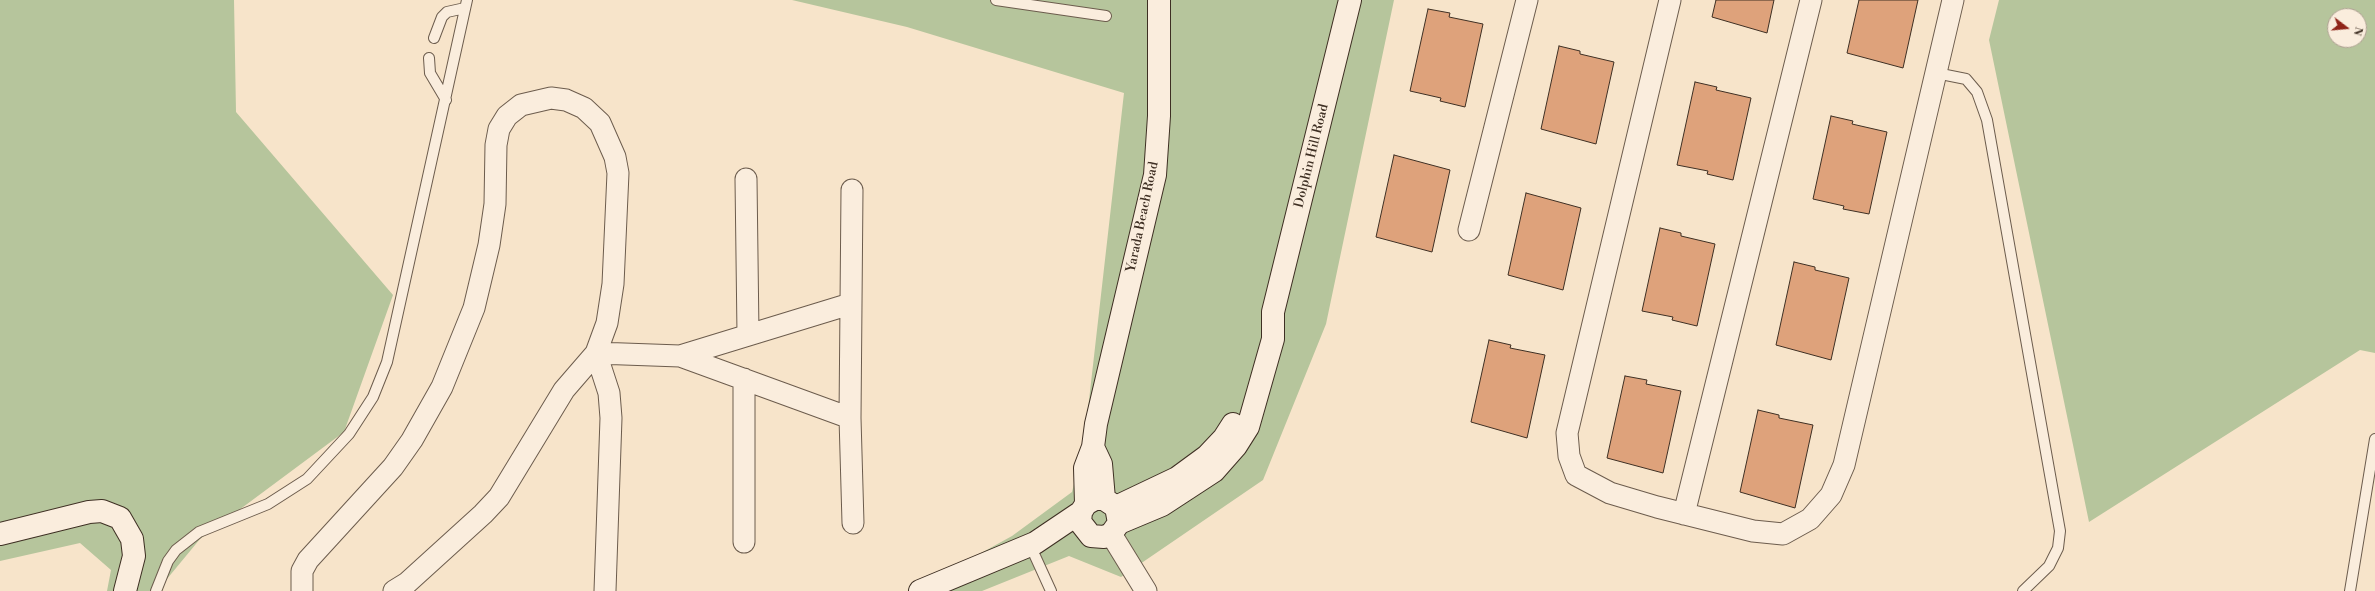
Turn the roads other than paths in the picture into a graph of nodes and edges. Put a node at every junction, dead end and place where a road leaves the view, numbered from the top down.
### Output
1 (996, 0) edge
2 (1159, 0) edge
3 (1350, 0) edge
4 (1528, 0) edge
5 (1670, 0) edge
6 (1811, 0) edge
7 (1953, 0) edge
8 (466, 4) edge
9 (1106, 16) dead end
10 (434, 38) dead end
11 (429, 58) dead end
12 (1936, 72) junction
13 (446, 100) junction
14 (746, 179) dead end
15 (852, 190) dead end
16 (1469, 230) dead end
17 (850, 304) junction
18 (748, 334) junction
19 (596, 353) junction
20 (680, 356) junction
21 (744, 379) junction
22 (850, 418) junction
23 (2375, 439) edge
24 (1684, 514) junction
25 (1100, 516) junction
26 (853, 523) dead end
27 (0, 534) edge
28 (744, 542) dead end
29 (1032, 544) junction
30 (125, 591) edge
31 (156, 591) edge
32 (302, 591) edge
33 (394, 591) edge
34 (604, 591) edge
35 (920, 591) edge
36 (1051, 591) edge
37 (1146, 591) edge
38 (2023, 591) edge
39 (2350, 591) edge

1 - 9 lane
2 - 25 street, Yarada Beach Road
3 - 25 street, Dolphin Hill Road
4 - 16 street
5 - 24 street
6 - 24 street
7 - 12 street
8 - 10 lane
8 - 13 lane
11 - 13 lane
12 - 24 street
12 - 38 lane
13 - 31 lane
14 - 18 street
15 - 17 street
17 - 18 street
17 - 22 street
18 - 20 street
19 - 20 street
19 - 32 street
19 - 33 street
19 - 34 street
20 - 21 street
21 - 22 street
21 - 28 street
22 - 26 street
23 - 39 lane
25 - 29 street, Dolphin Hill Road
25 - 37 street
27 - 30 street
29 - 35 street, Dolphin Hill Road
29 - 36 lane

